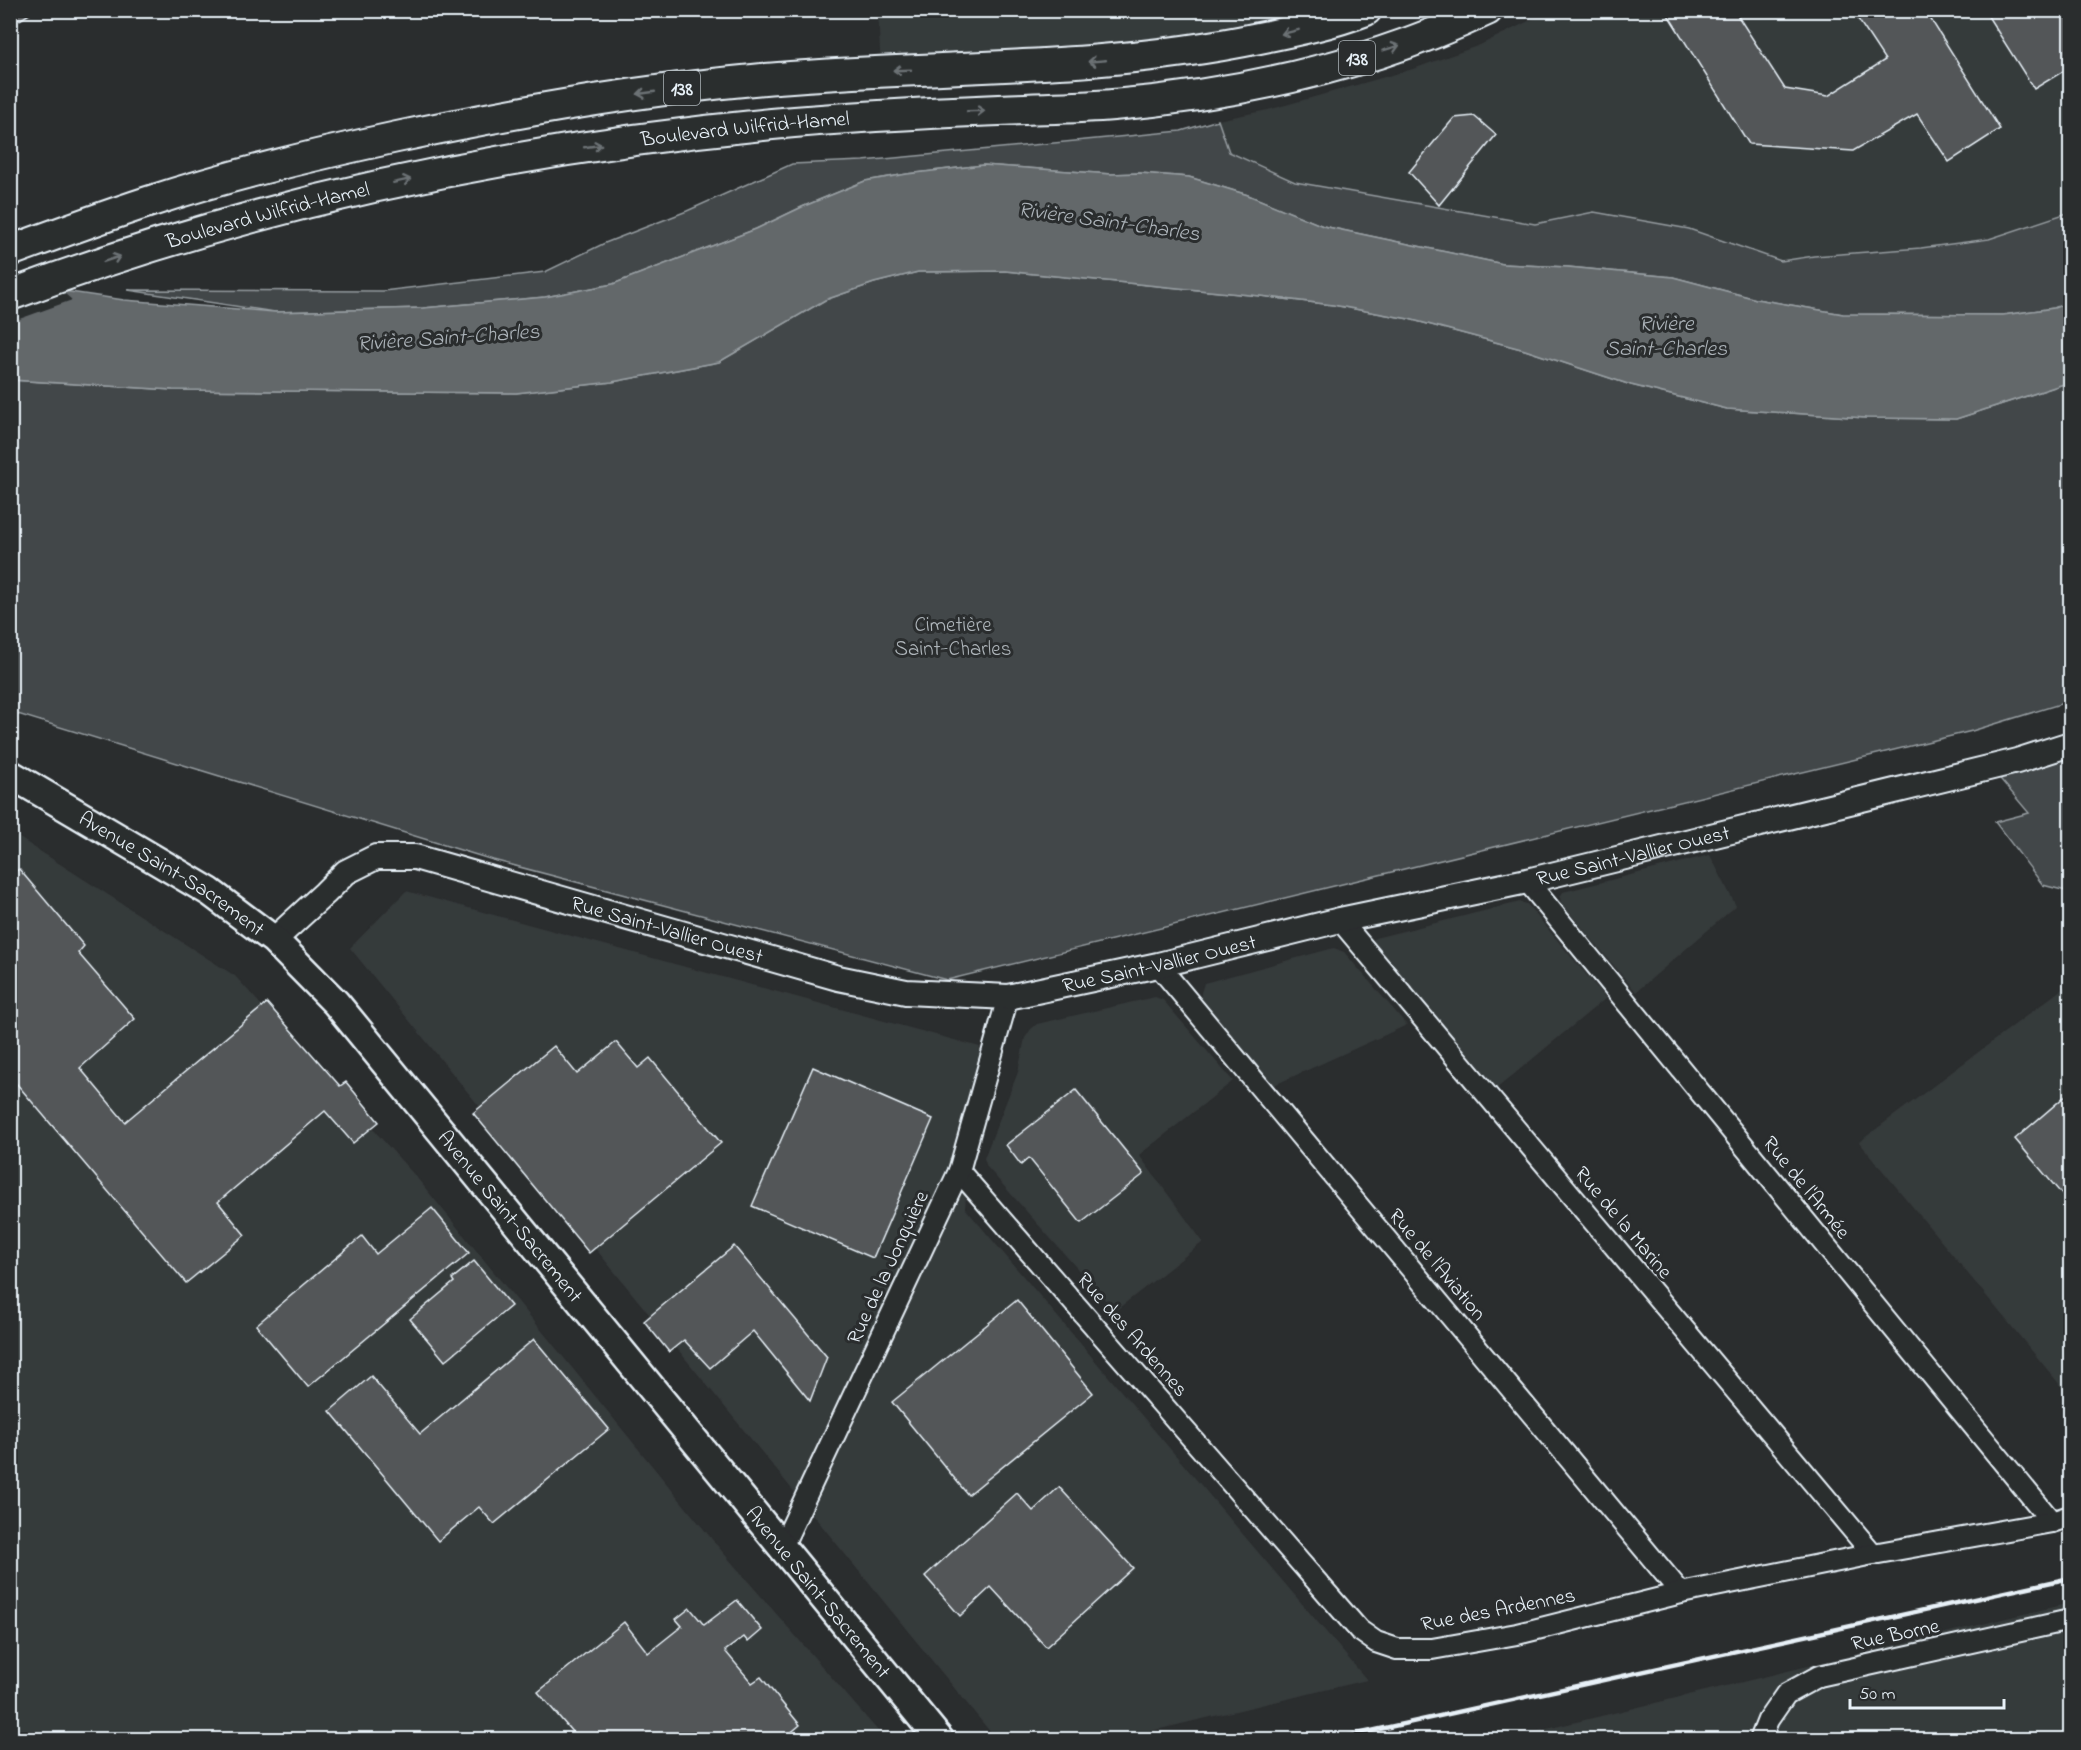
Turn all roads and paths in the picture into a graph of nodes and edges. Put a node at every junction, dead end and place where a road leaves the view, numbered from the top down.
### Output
1 (1366, 10) edge
2 (1487, 10) edge
3 (12, 251) edge
4 (10, 295) edge
5 (2070, 744) edge
6 (10, 774) edge
7 (1527, 881) junction
8 (1340, 920) junction
9 (274, 940) junction
10 (1158, 965) junction
11 (1008, 997) junction
12 (958, 1171) junction
13 (2061, 1519) edge
14 (782, 1547) junction
15 (1873, 1554) junction
16 (1681, 1593) junction
17 (2070, 1620) edge
18 (940, 1740) edge
19 (1760, 1740) edge

1 -> 3 main road, Boulevard Wilfrid-Hamel / 138
4 -> 2 main road, Boulevard Wilfrid-Hamel / 138
5 - 7 street, Rue Saint-Vallier Ouest
6 - 9 main road, Avenue Saint-Sacrement
7 - 8 street, Rue Saint-Vallier Ouest
7 - 13 street, Rue de l'Armée
8 - 10 street, Rue Saint-Vallier Ouest
8 - 15 street, Rue de la Marine
9 - 11 street, Rue Saint-Vallier Ouest
9 - 14 main road, Avenue Saint-Sacrement
10 - 11 street, Rue Saint-Vallier Ouest
10 - 16 street, Rue de l'Aviation
11 - 12 street, Rue de la Jonquière
12 - 14 street, Rue de la Jonquière
12 - 16 street, Rue des Ardennes
13 - 15 street, Rue des Ardennes
14 - 18 main road, Avenue Saint-Sacrement
15 - 16 street, Rue des Ardennes
17 - 19 street, Rue Borne

